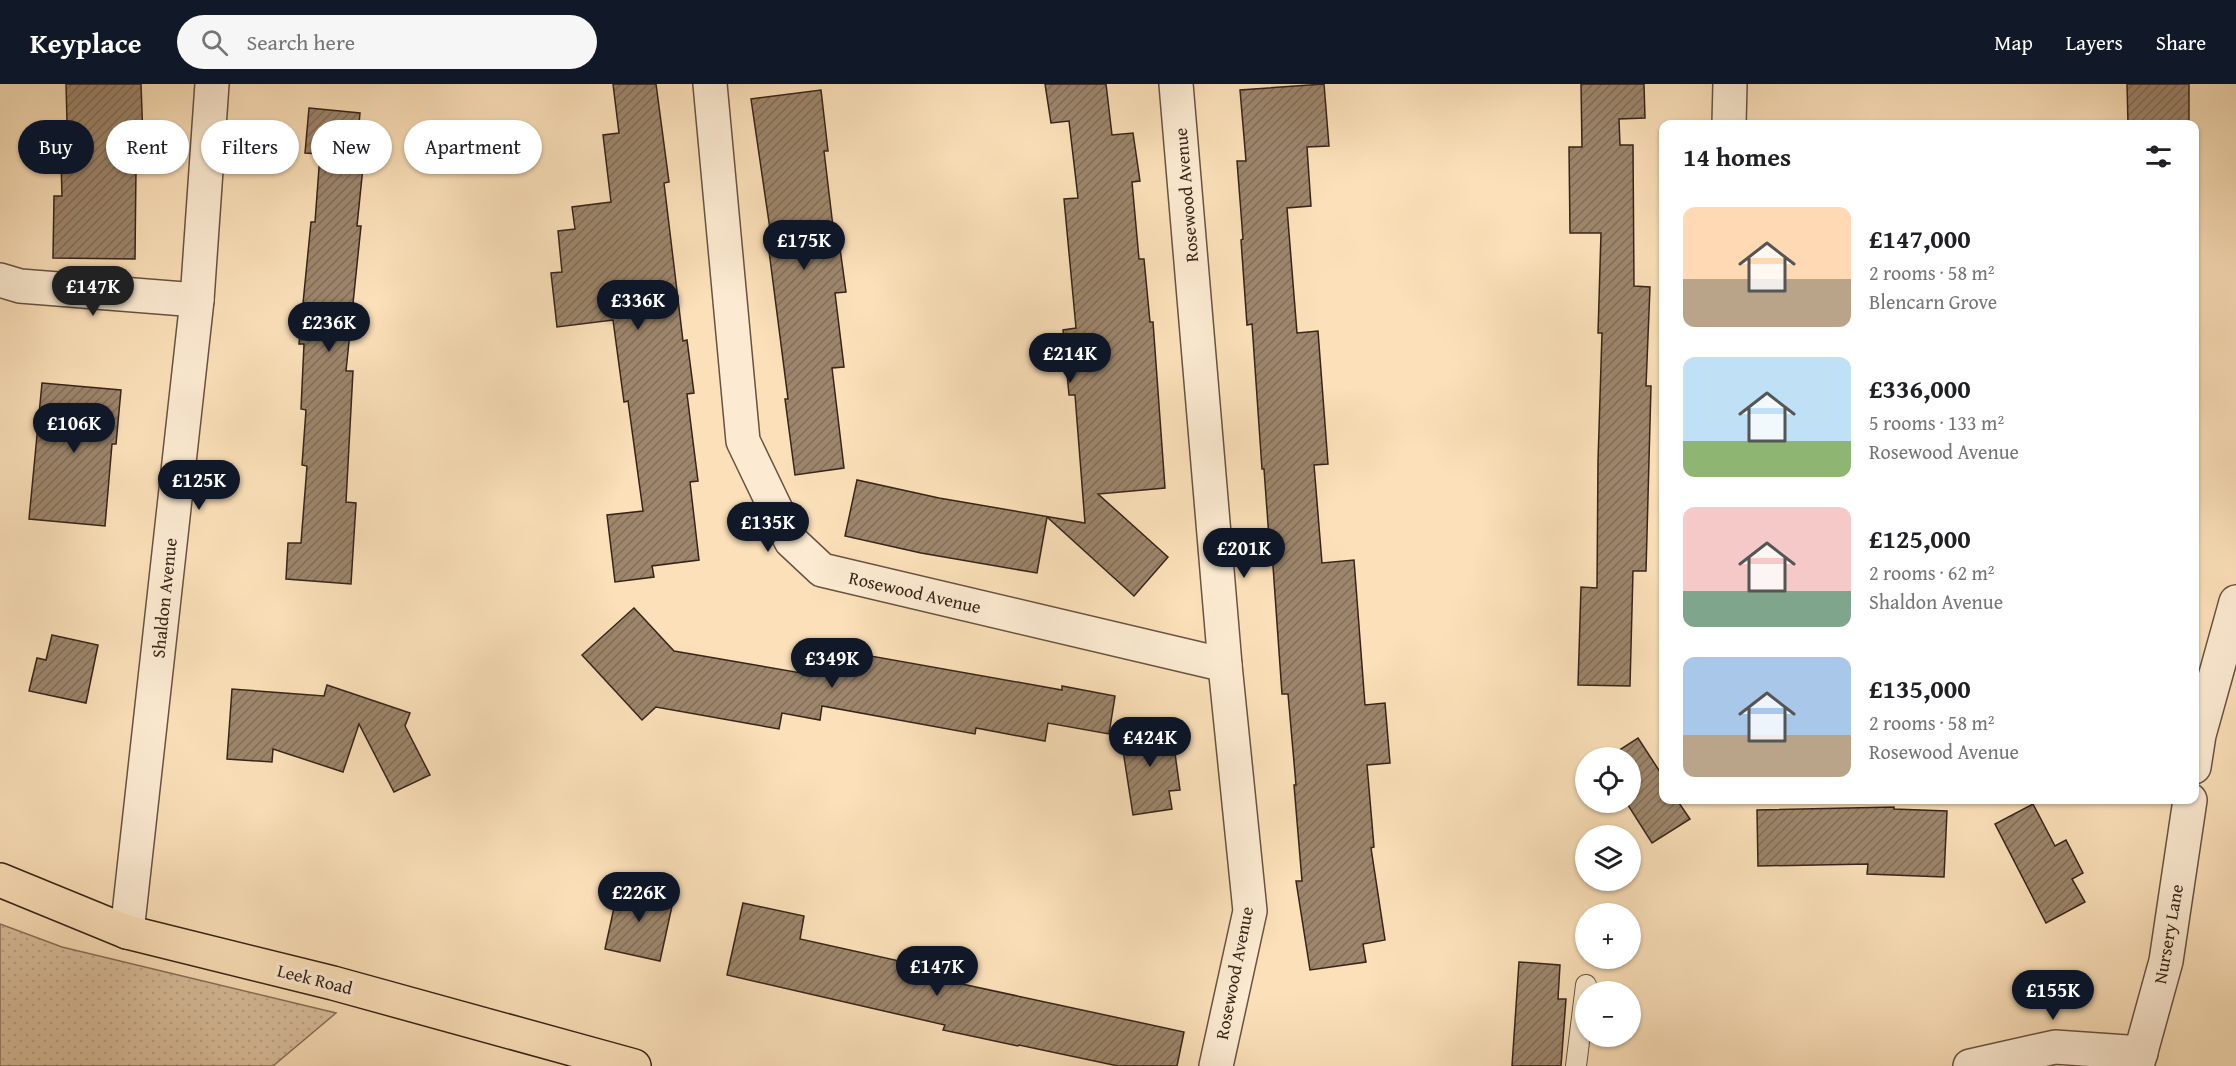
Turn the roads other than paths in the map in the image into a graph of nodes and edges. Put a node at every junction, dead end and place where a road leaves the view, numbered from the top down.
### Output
1 (212, 84) edge
2 (710, 84) edge
3 (1176, 84) edge
4 (1730, 84) edge
5 (1729, 120) edge
6 (0, 280) edge
7 (197, 300) junction
8 (2236, 602) edge
9 (1226, 665) junction
10 (2199, 728) edge
11 (2189, 804) edge
12 (0, 880) edge
13 (127, 932) junction
14 (1578, 1047) edge
15 (2139, 1060) edge
16 (634, 1066) edge
17 (1216, 1066) edge
18 (1576, 1066) edge
19 (1970, 1066) edge

1 - 7 street, Shaldon Avenue
2 - 9 street, Rosewood Avenue
3 - 9 street, Rosewood Avenue
4 - 5 street
6 - 7 street
7 - 13 street, Shaldon Avenue
8 - 10 street
9 - 17 street, Rosewood Avenue
11 - 15 street, Nursery Lane
12 - 13 highway, Leek Road
13 - 16 highway, Leek Road
14 - 18 lane
15 - 19 street

